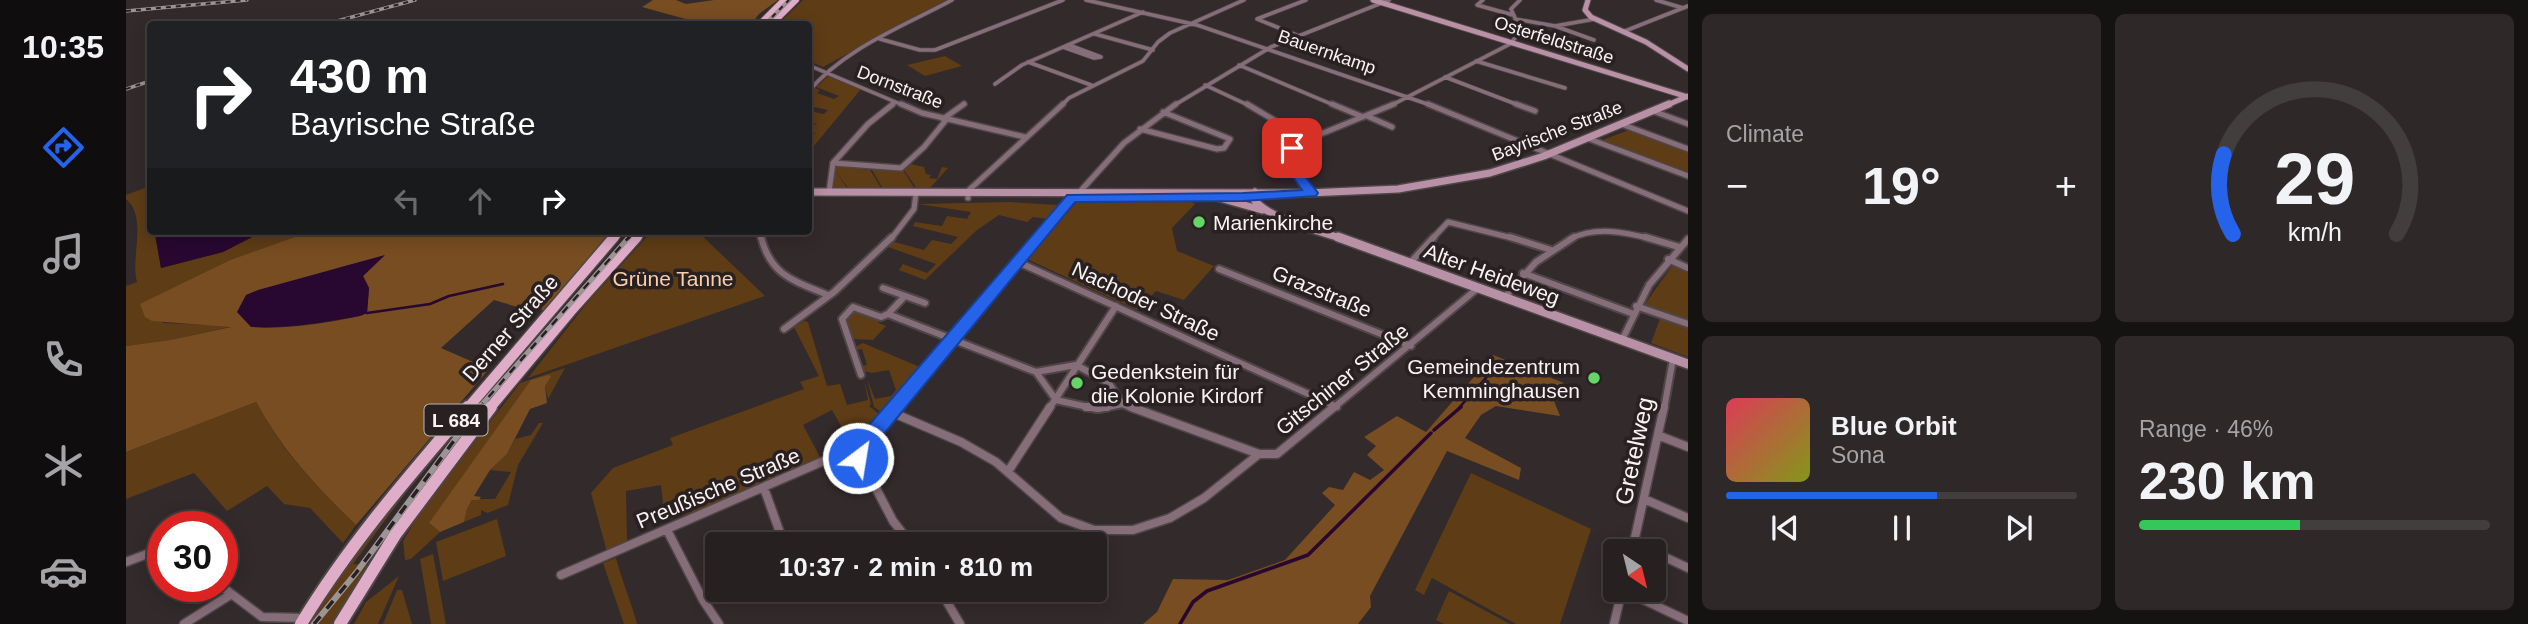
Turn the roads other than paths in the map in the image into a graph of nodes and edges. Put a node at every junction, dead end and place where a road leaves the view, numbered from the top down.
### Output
1 (785, 0) edge
2 (796, 0) edge
3 (952, 0) edge
4 (1063, 0) edge
5 (1086, 0) edge
6 (1244, 0) edge
7 (1306, 0) edge
8 (1373, 0) edge
9 (1389, 0) edge
10 (1483, 0) edge
11 (1520, 0) edge
12 (1588, 0) edge
13 (1656, 0) edge
14 (1381, 3) junction
15 (1682, 8) junction
16 (1688, 8) edge
17 (1143, 12) junction
18 (1514, 17) junction
19 (1595, 19) junction
20 (763, 21) edge
21 (775, 21) edge
22 (1190, 23) junction
23 (1555, 26) junction
24 (1625, 31) junction
25 (1096, 34) junction
26 (1299, 36) junction
27 (880, 39) junction
28 (1594, 40) dead end
29 (1513, 42) junction
30 (1069, 45) junction
31 (1063, 47) junction
32 (1271, 47) junction
33 (1153, 50) junction
34 (1476, 61) junction
35 (1028, 62) junction
36 (1239, 65) junction
37 (812, 67) edge
38 (1688, 69) edge
39 (825, 72) junction
40 (1445, 77) junction
41 (995, 84) dead end
42 (1091, 85) junction
43 (1205, 85) junction
44 (812, 87) edge
45 (1565, 88) dead end
46 (1409, 96) junction
47 (1688, 97) edge
48 (895, 102) junction
49 (964, 104) dead end
50 (1535, 111) dead end
51 (1653, 111) junction
52 (1163, 112) junction
53 (1365, 117) junction
54 (945, 119) junction
55 (1621, 124) junction
56 (1688, 124) edge
57 (1392, 127) dead end
58 (1140, 129) junction
59 (1025, 137) junction
60 (1587, 138) junction
61 (1306, 139) junction
62 (1688, 149) edge
63 (1550, 153) junction
64 (833, 163) junction
65 (1688, 176) edge
66 (812, 192) edge
67 (829, 192) junction
68 (1310, 193) junction
69 (967, 195) junction
70 (1075, 195) junction
71 (1256, 195) junction
72 (916, 196) junction
73 (812, 197) edge
74 (1216, 197) junction
75 (1688, 211) edge
76 (1270, 213) junction
77 (1283, 217) junction
78 (617, 235) edge
79 (639, 235) edge
80 (760, 235) edge
81 (1688, 239) edge
82 (1679, 247) junction
83 (1552, 250) junction
84 (1668, 259) junction
85 (1018, 262) junction
86 (1410, 263) junction
87 (1219, 268) dead end
88 (1688, 268) edge
89 (1523, 273) junction
90 (883, 288) dead end
91 (1478, 288) junction
92 (828, 295) junction
93 (905, 296) junction
94 (1505, 297) junction
95 (925, 303) dead end
96 (1116, 306) junction
97 (1636, 306) junction
98 (1631, 313) junction
99 (888, 314) junction
100 (1688, 324) edge
101 (784, 329) dead end
102 (953, 339) junction
103 (1622, 340) junction
104 (1411, 346) junction
105 (1673, 359) junction
106 (1688, 364) edge
107 (1076, 365) junction
108 (1036, 372) junction
109 (861, 375) dead end
110 (1056, 400) junction
111 (1122, 404) junction
112 (1336, 407) junction
113 (891, 412) junction
114 (1660, 436) junction
115 (1688, 447) edge
116 (855, 448) junction
117 (1259, 454) junction
118 (1009, 470) junction
119 (764, 488) junction
120 (1644, 499) junction
121 (1688, 518) edge
122 (667, 530) junction
123 (780, 532) edge
124 (902, 532) edge
125 (1635, 539) edge
126 (147, 554) edge
127 (1666, 558) edge
128 (126, 562) edge
129 (1688, 568) edge
130 (561, 575) dead end
131 (238, 600) edge
132 (219, 602) edge
133 (947, 602) edge
134 (1620, 602) edge
135 (1648, 602) edge
136 (1688, 621) edge
137 (301, 622) edge
138 (184, 624) edge
139 (340, 624) edge
140 (719, 624) edge
141 (960, 624) edge
142 (1614, 624) edge

1 - 20 main road
2 - 21 main road
3 - 27 street
4 - 27 street
5 - 17 street, Bauernkamp
6 - 22 street
7 - 26 street
8 - 14 street, Osterfeldstraße
9 - 14 street, Preußische Straße
10 - 18 street
11 - 18 street
12 - 19 street
13 - 15 street
14 - 26 street, Preußische Straße
14 - 29 street, Osterfeldstraße
15 - 16 street
15 - 24 street
17 - 22 street, Bauernkamp
17 - 25 street
18 - 23 street
18 - 29 street
19 - 23 street
19 - 24 street
22 - 32 street, Bauernkamp
22 - 33 street
23 - 28 street
24 - 38 street
25 - 30 street
25 - 33 street
26 - 32 street, Preußische Straße
27 - 39 street
29 - 34 street
29 - 47 street, Osterfeldstraße
30 - 31 street
30 - 31 street
31 - 35 street
32 - 36 street, Preußische Straße
32 - 46 street, Bauernkamp
33 - 42 street
34 - 40 street
34 - 45 street
35 - 41 street
35 - 42 street
36 - 43 street, Preußische Straße
36 - 53 street
37 - 39 street, Dornstraße
39 - 44 street
39 - 48 street, Dornstraße
40 - 46 street
40 - 50 street
42 - 59 street
43 - 52 street, Preußische Straße
43 - 61 street
46 - 53 street
46 - 63 street, Bauernkamp
47 - 51 street, Bayrische Straße
48 - 54 street, Dornstraße
48 - 64 street
49 - 54 street
51 - 55 street, Bayrische Straße
51 - 56 street
52 - 58 street, Preußische Straße
52 - 58 street
53 - 57 street
53 - 61 street
54 - 59 street, Dornstraße
54 - 64 street
55 - 60 street, Bayrische Straße
55 - 62 street
58 - 70 street, Preußische Straße
59 - 69 street
60 - 63 street, Bayrische Straße
60 - 65 street
61 - 68 street
63 - 68 street, Bayrische Straße
63 - 75 street, Bauernkamp
64 - 67 street
66 - 67 street, Bayrische Straße
67 - 72 street, Bayrische Straße
68 - 71 street, Bayrische Straße
69 - 70 street, Bayrische Straße
69 - 72 street, Bayrische Straße
70 - 71 street, Bayrische Straße
70 - 74 street, Bayrische Straße
70 - 85 street, Preußische Straße
71 - 74 street, Bayrische Straße
71 - 76 street, Alter Heideweg
71 - 77 street, Alter Heideweg
72 - 73 street, Bayrische Straße
72 - 92 street
74 - 76 street
76 - 77 street, Alter Heideweg
77 - 86 street, Alter Heideweg
78 - 137 main road, Derner Straße / L 684
79 - 139 main road, Derner Straße / L 684
80 - 92 street
81 - 82 street
82 - 83 street
82 - 84 street
83 - 86 street
83 - 89 street
84 - 88 street
84 - 97 street
85 - 96 street, Nachoder Straße
85 - 102 street, Preußische Straße
86 - 91 street, Alter Heideweg
87 - 104 street, Grazstraße
89 - 94 street
89 - 98 street, Alter Heideweg
90 - 93 street
91 - 94 street, Alter Heideweg
91 - 104 street, Gitschiner Straße
92 - 101 street
93 - 95 street
93 - 99 street
94 - 103 street, Alter Heideweg
96 - 107 street
96 - 112 street, Nachoder Straße
97 - 98 street
97 - 100 street
98 - 103 street
99 - 102 street
99 - 109 street
102 - 108 street
102 - 113 street, Preußische Straße
103 - 105 street, Alter Heideweg
104 - 112 street, Gitschiner Straße
105 - 106 street, Alter Heideweg
105 - 114 street, Gretelweg
107 - 108 street
107 - 110 street
107 - 111 street
108 - 110 street
110 - 111 street
110 - 118 street
111 - 117 street
112 - 117 street, Gitschiner Straße
113 - 116 street, Preußische Straße
113 - 118 street, Gitschiner Straße
114 - 115 street
114 - 120 street, Gretelweg
116 - 119 street, Preußische Straße
116 - 124 street
117 - 118 street, Gitschiner Straße
119 - 122 street, Preußische Straße
119 - 123 street
120 - 121 street
120 - 125 street, Gretelweg
122 - 130 street, Preußische Straße
122 - 140 street
126 - 128 street
127 - 129 street
131 - 137 street
132 - 138 street
133 - 141 street
134 - 142 street
135 - 136 street

